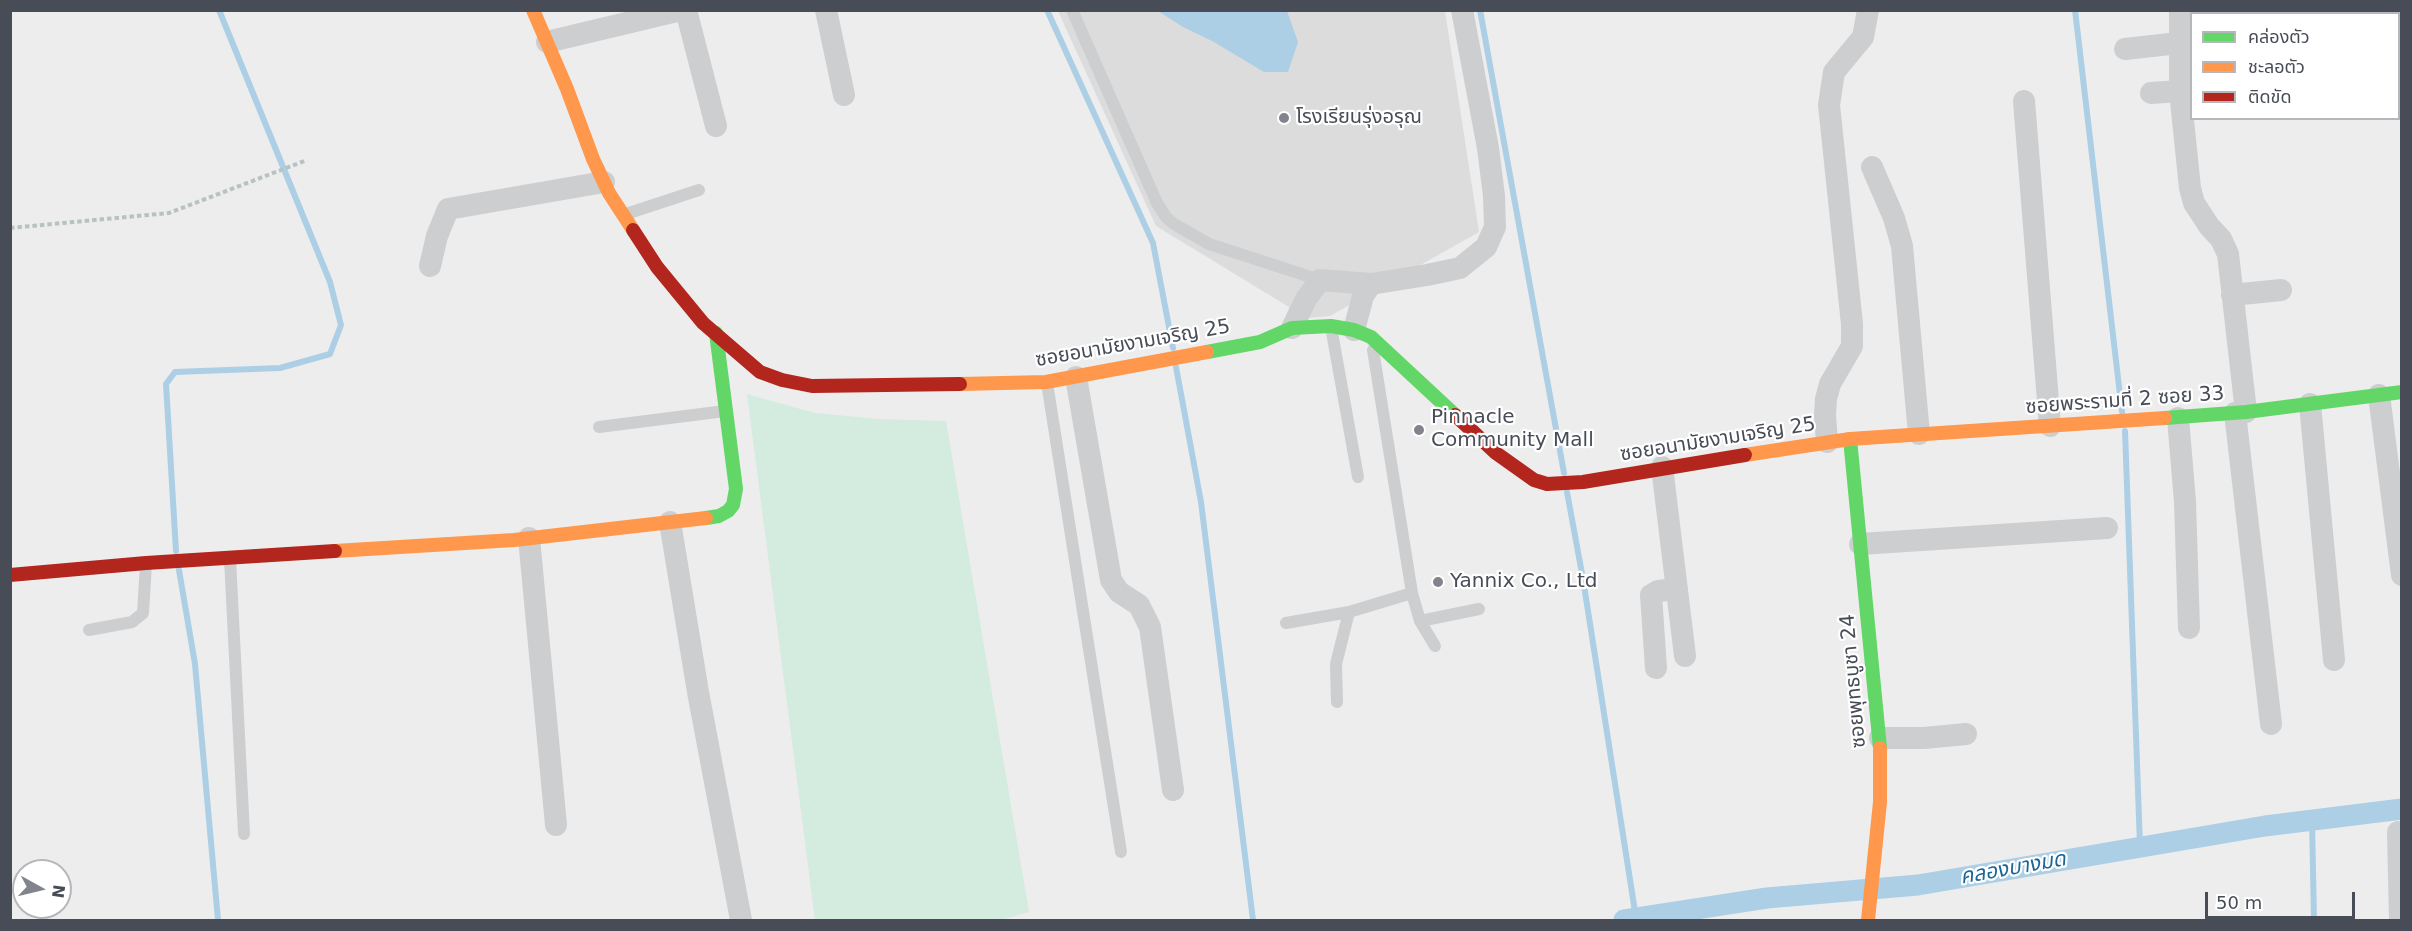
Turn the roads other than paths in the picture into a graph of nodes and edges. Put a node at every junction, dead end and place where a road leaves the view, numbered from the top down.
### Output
1 (533, 10) edge
2 (684, 10) edge
3 (826, 10) edge
4 (1072, 10) edge
5 (1462, 10) edge
6 (1868, 10) edge
7 (2180, 10) edge
8 (547, 42) junction
9 (2179, 43) junction
10 (2125, 49) dead end
11 (2180, 91) junction
12 (2151, 93) dead end
13 (844, 95) dead end
14 (2024, 101) dead end
15 (716, 126) dead end
16 (1872, 167) dead end
17 (604, 182) junction
18 (699, 190) dead end
19 (624, 215) junction
20 (430, 266) dead end
21 (1320, 280) junction
22 (1371, 284) junction
23 (2281, 290) dead end
24 (2232, 296) junction
25 (1331, 326) junction
26 (1292, 328) junction
27 (716, 333) junction
28 (1363, 333) junction
29 (1076, 378) junction
30 (1046, 381) junction
31 (2402, 392) edge
32 (2379, 395) junction
33 (2310, 404) junction
34 (727, 411) junction
35 (2241, 413) junction
36 (2178, 418) junction
37 (2050, 426) junction
38 (599, 427) dead end
39 (1919, 434) junction
40 (1850, 439) junction
41 (1819, 443) junction
42 (1662, 467) junction
43 (1359, 477) dead end
44 (670, 522) junction
45 (2107, 528) dead end
46 (529, 538) junction
47 (1860, 544) junction
48 (230, 558) junction
49 (146, 563) junction
50 (2402, 574) edge
51 (10, 575) edge
52 (1677, 589) junction
53 (1412, 593) junction
54 (1479, 609) dead end
55 (1349, 612) junction
56 (1420, 621) junction
57 (1286, 623) dead end
58 (2189, 628) dead end
59 (89, 630) dead end
60 (1435, 646) dead end
61 (1685, 656) dead end
62 (2334, 660) dead end
63 (1656, 668) dead end
64 (1337, 702) dead end
65 (2271, 724) dead end
66 (1966, 734) dead end
67 (1881, 738) junction
68 (1173, 790) dead end
69 (556, 825) dead end
70 (2398, 832) dead end
71 (244, 834) dead end
72 (1121, 852) dead end
73 (741, 921) edge
74 (1868, 921) edge
75 (2400, 921) edge

1 - 8 street, ซอยอนามัยงามเจริญ 25
2 - 8 street
2 - 15 street
3 - 13 street
4 - 21 lane
5 - 22 street
6 - 41 street
7 - 9 street
8 - 17 street, ซอยอนามัยงามเจริญ 25
9 - 10 street
9 - 11 street
11 - 12 street
11 - 24 street
14 - 37 street
16 - 39 street
17 - 19 street, ซอยอนามัยงามเจริญ 25
17 - 20 street
18 - 19 lane
19 - 27 street, ซอยอนามัยงามเจริญ 25
21 - 22 street
21 - 26 street
22 - 28 street
23 - 24 street
24 - 35 street
25 - 26 street, ซอยอนามัยงามเจริญ 25
25 - 28 street, ซอยอนามัยงามเจริญ 25
25 - 43 lane
26 - 29 street, ซอยอนามัยงามเจริญ 25
27 - 30 street, ซอยอนามัยงามเจริญ 25
27 - 34 street
28 - 42 street, ซอยอนามัยงามเจริญ 25
28 - 53 lane
29 - 30 street, ซอยอนามัยงามเจริญ 25
29 - 68 street
30 - 72 lane
31 - 32 street, ซอยพระรามที่ 2 ซอย 33
32 - 33 street, ซอยพระรามที่ 2 ซอย 33
32 - 50 street
33 - 35 street, ซอยพระรามที่ 2 ซอย 33
33 - 62 street
34 - 38 lane
34 - 44 street
35 - 36 street, ซอยพระรามที่ 2 ซอย 33
35 - 65 street
36 - 37 street, ซอยพระรามที่ 2 ซอย 33
36 - 58 street
37 - 39 street, ซอยพระรามที่ 2 ซอย 33
39 - 40 street, ซอยพระรามที่ 2 ซอย 33
40 - 41 street, ซอยอนามัยงามเจริญ 25
40 - 47 street, ซอยพุทธบูชา 24
41 - 42 street, ซอยอนามัยงามเจริญ 25
42 - 52 street
44 - 46 street
44 - 73 street
45 - 47 street
46 - 48 street
46 - 69 street
47 - 67 street, ซอยพุทธบูชา 24
48 - 49 street
48 - 71 lane
49 - 51 street
49 - 59 lane
52 - 61 street
52 - 63 street
53 - 55 lane
53 - 56 lane
54 - 56 lane
55 - 57 lane
55 - 64 lane
56 - 60 lane
66 - 67 street
67 - 74 street, ซอยพุทธบูชา 24
70 - 75 street

